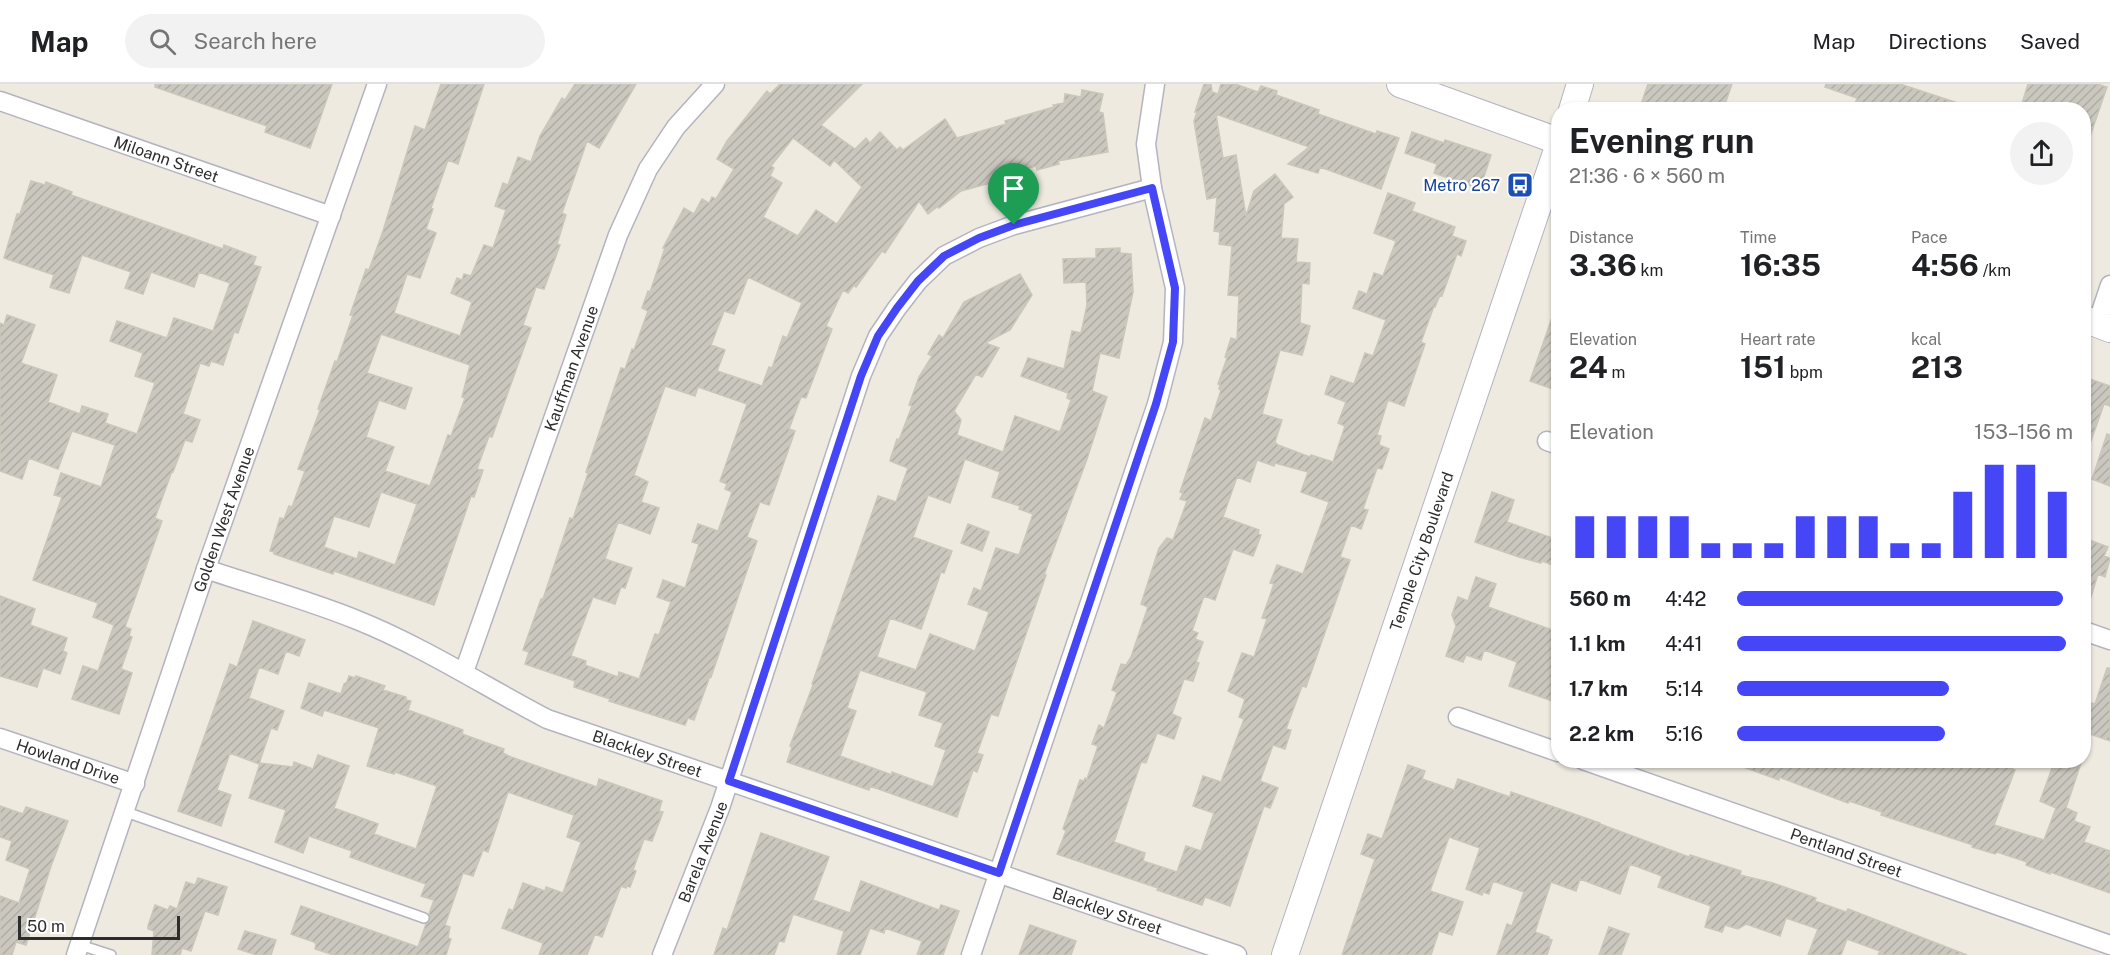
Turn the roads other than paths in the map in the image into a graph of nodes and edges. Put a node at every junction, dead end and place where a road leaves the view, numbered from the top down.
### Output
1 (377, 84) edge
2 (715, 84) edge
3 (1155, 84) edge
4 (1400, 84) edge
5 (1581, 84) edge
6 (1575, 102) edge
7 (2, 107) edge
8 (1551, 138) edge
9 (1551, 168) edge
10 (1152, 188) junction
11 (331, 216) junction
12 (2110, 285) edge
13 (2097, 324) edge
14 (206, 569) junction
15 (2091, 633) edge
16 (2110, 640) edge
17 (464, 672) junction
18 (1458, 717) dead end
19 (0, 738) edge
20 (1551, 750) edge
21 (1606, 768) edge
22 (729, 781) junction
23 (135, 784) junction
24 (126, 812) junction
25 (999, 873) junction
26 (424, 918) dead end
27 (2110, 945) edge
28 (78, 950) edge
29 (111, 955) edge
30 (662, 955) edge
31 (971, 955) edge
32 (1237, 955) edge
33 (1285, 955) edge

1 - 11 street, Golden West Avenue
2 - 17 street, Kauffman Avenue
3 - 10 street
4 - 8 main road
5 - 6 main road
7 - 11 street, Miloann Street
9 - 33 main road, Temple City Boulevard
10 - 22 street, Barela Avenue
10 - 25 street
11 - 14 street, Golden West Avenue
12 - 13 street
14 - 17 street, Blackley Street
14 - 23 street, Golden West Avenue
15 - 16 street
17 - 22 street, Blackley Street
18 - 20 street
19 - 23 street, Howland Drive
21 - 27 street, Pentland Street
22 - 25 street, Blackley Street
22 - 30 street, Barela Avenue
23 - 24 street, Golden West Avenue
24 - 26 lane
24 - 28 street, Golden West Avenue
25 - 31 street
25 - 32 street, Blackley Street
28 - 29 lane

